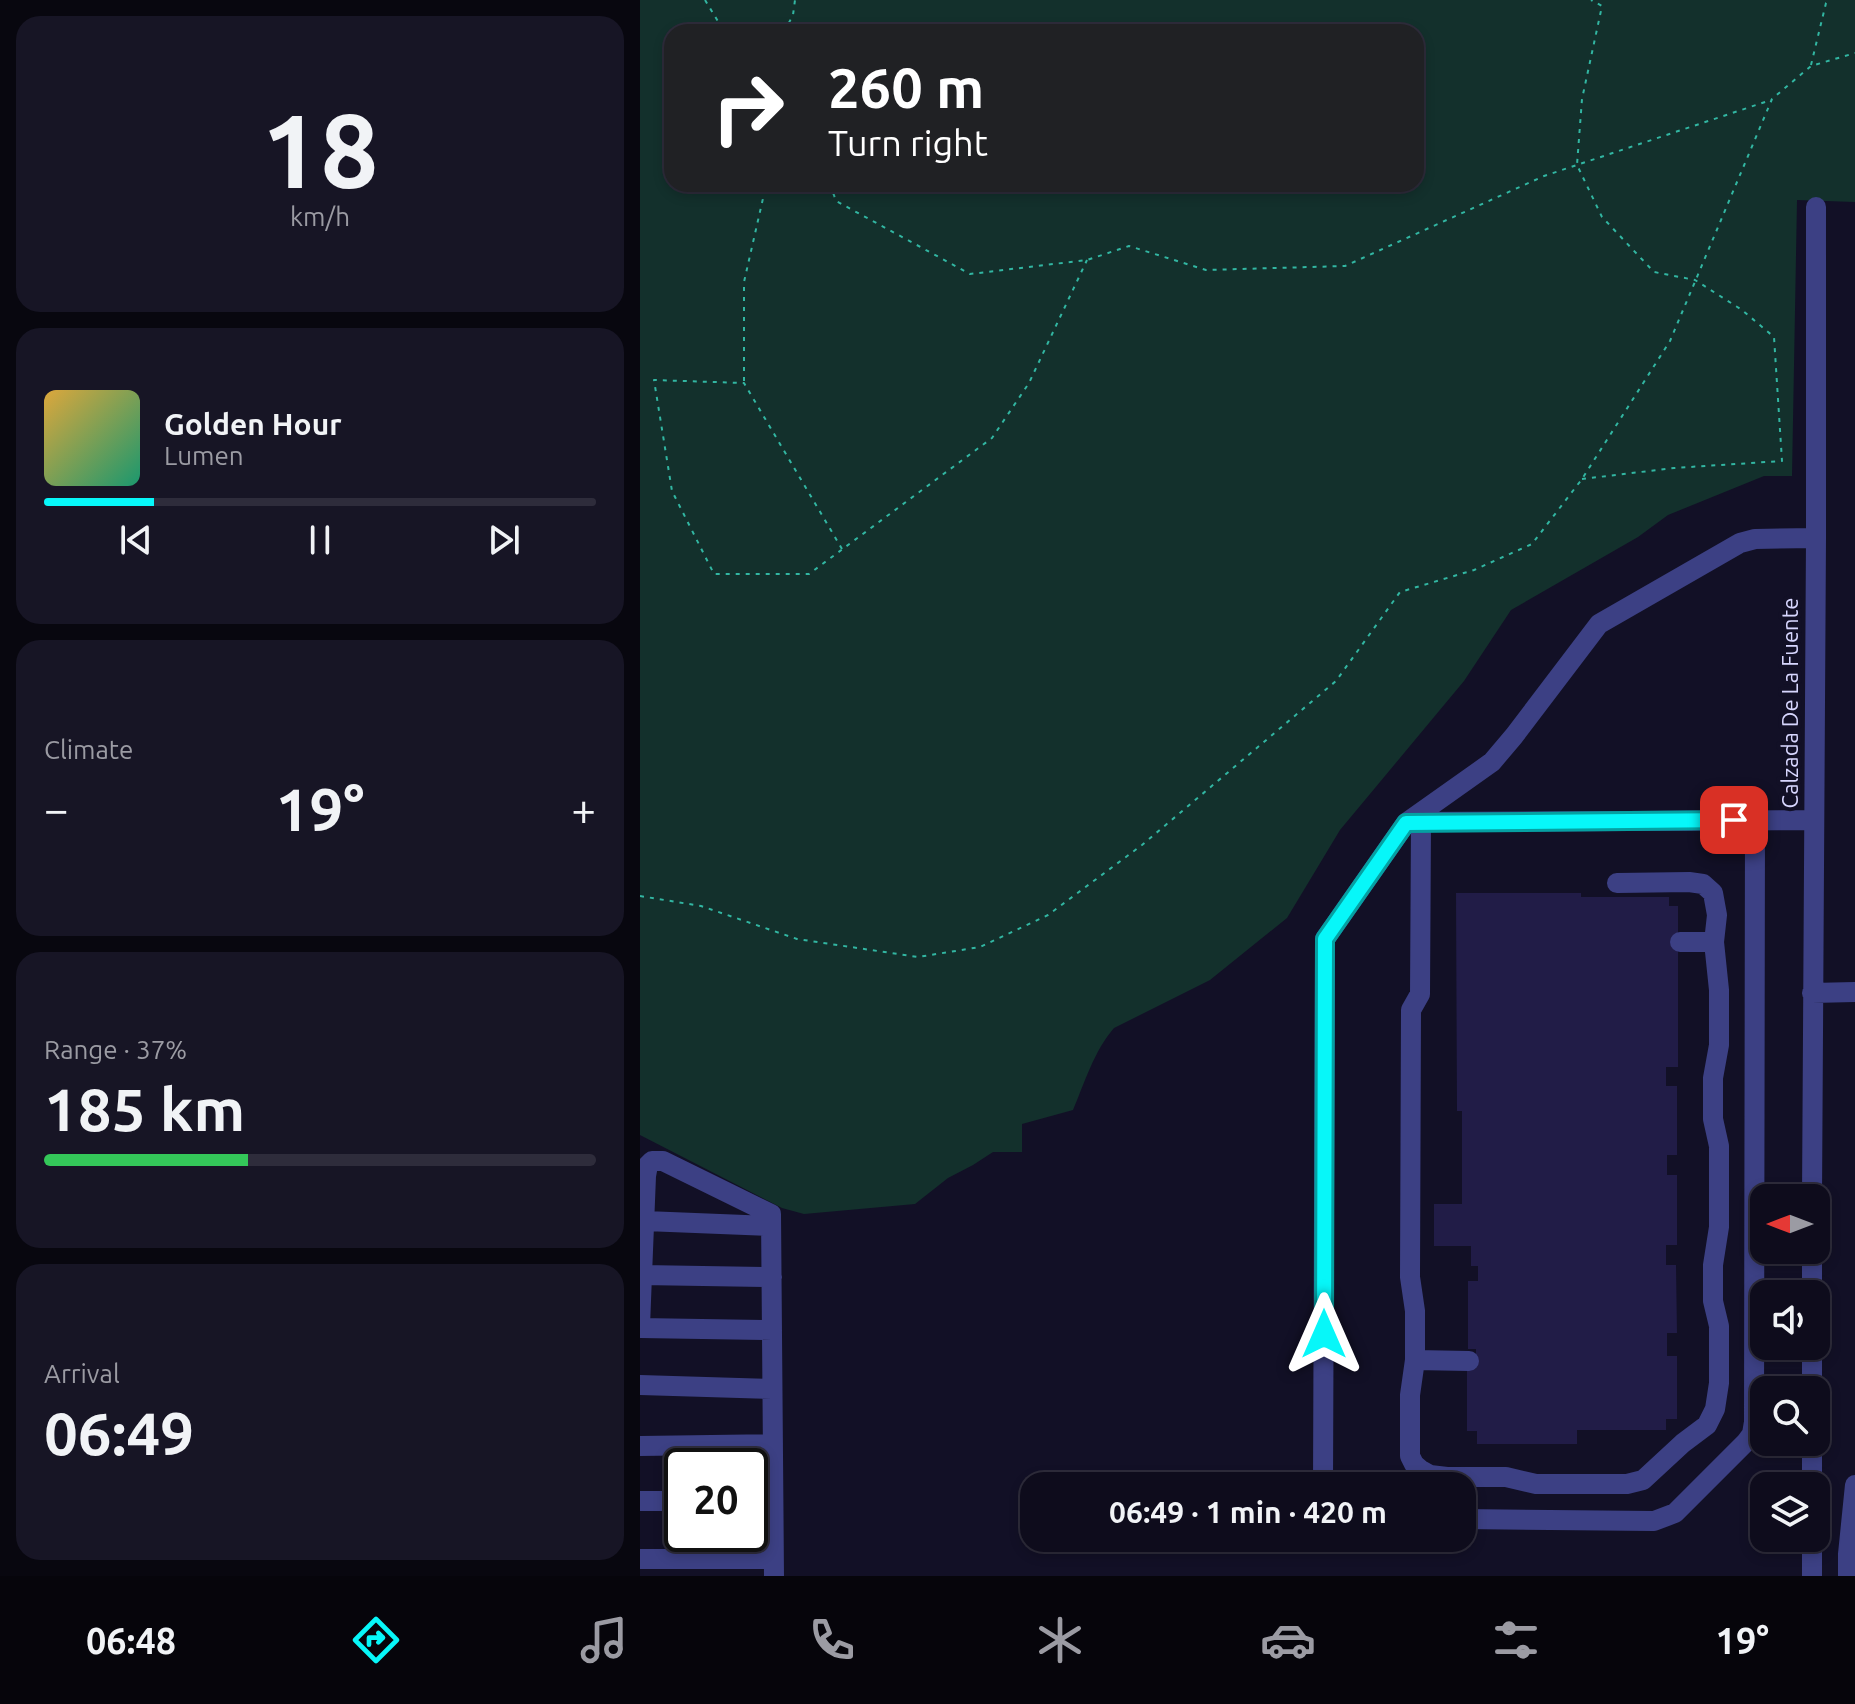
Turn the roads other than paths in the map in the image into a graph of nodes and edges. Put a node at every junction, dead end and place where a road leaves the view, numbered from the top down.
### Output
1 (1816, 207) dead end
2 (1816, 538) junction
3 (1755, 820) junction
4 (1814, 820) junction
5 (1414, 822) junction
6 (1617, 883) dead end
7 (1680, 942) dead end
8 (1714, 942) junction
9 (1855, 992) edge
10 (1812, 993) junction
11 (1812, 1184) edge
12 (645, 1221) junction
13 (771, 1226) junction
14 (642, 1275) junction
15 (772, 1277) junction
16 (640, 1327) edge
17 (772, 1330) junction
18 (1415, 1360) junction
19 (1469, 1361) dead end
20 (640, 1385) edge
21 (772, 1389) junction
22 (773, 1444) junction
23 (640, 1446) edge
24 (1323, 1472) edge
25 (1855, 1485) edge
26 (640, 1501) edge
27 (664, 1501) edge
28 (768, 1501) edge
29 (773, 1501) junction
30 (1476, 1519) edge
31 (1812, 1552) edge
32 (640, 1559) edge
33 (774, 1568) edge
34 (1812, 1576) edge
35 (1848, 1576) edge

1 - 2 street, Calzada De La Fuente
2 - 4 street, Calzada De La Fuente
2 - 5 street
3 - 4 street
3 - 5 street
3 - 30 street
4 - 10 street, Calzada De La Fuente
5 - 18 street
5 - 24 street
6 - 8 street
7 - 8 street
8 - 18 street
9 - 10 street
10 - 11 street, Calzada De La Fuente
12 - 13 street
12 - 13 street
12 - 14 street
13 - 15 street
14 - 15 street
14 - 16 street
15 - 17 street
16 - 17 street
17 - 21 street
18 - 19 street
20 - 21 street
21 - 22 street
22 - 23 street
22 - 29 street
25 - 35 street
26 - 27 street
28 - 29 street
29 - 33 street
31 - 34 street
32 - 33 street

